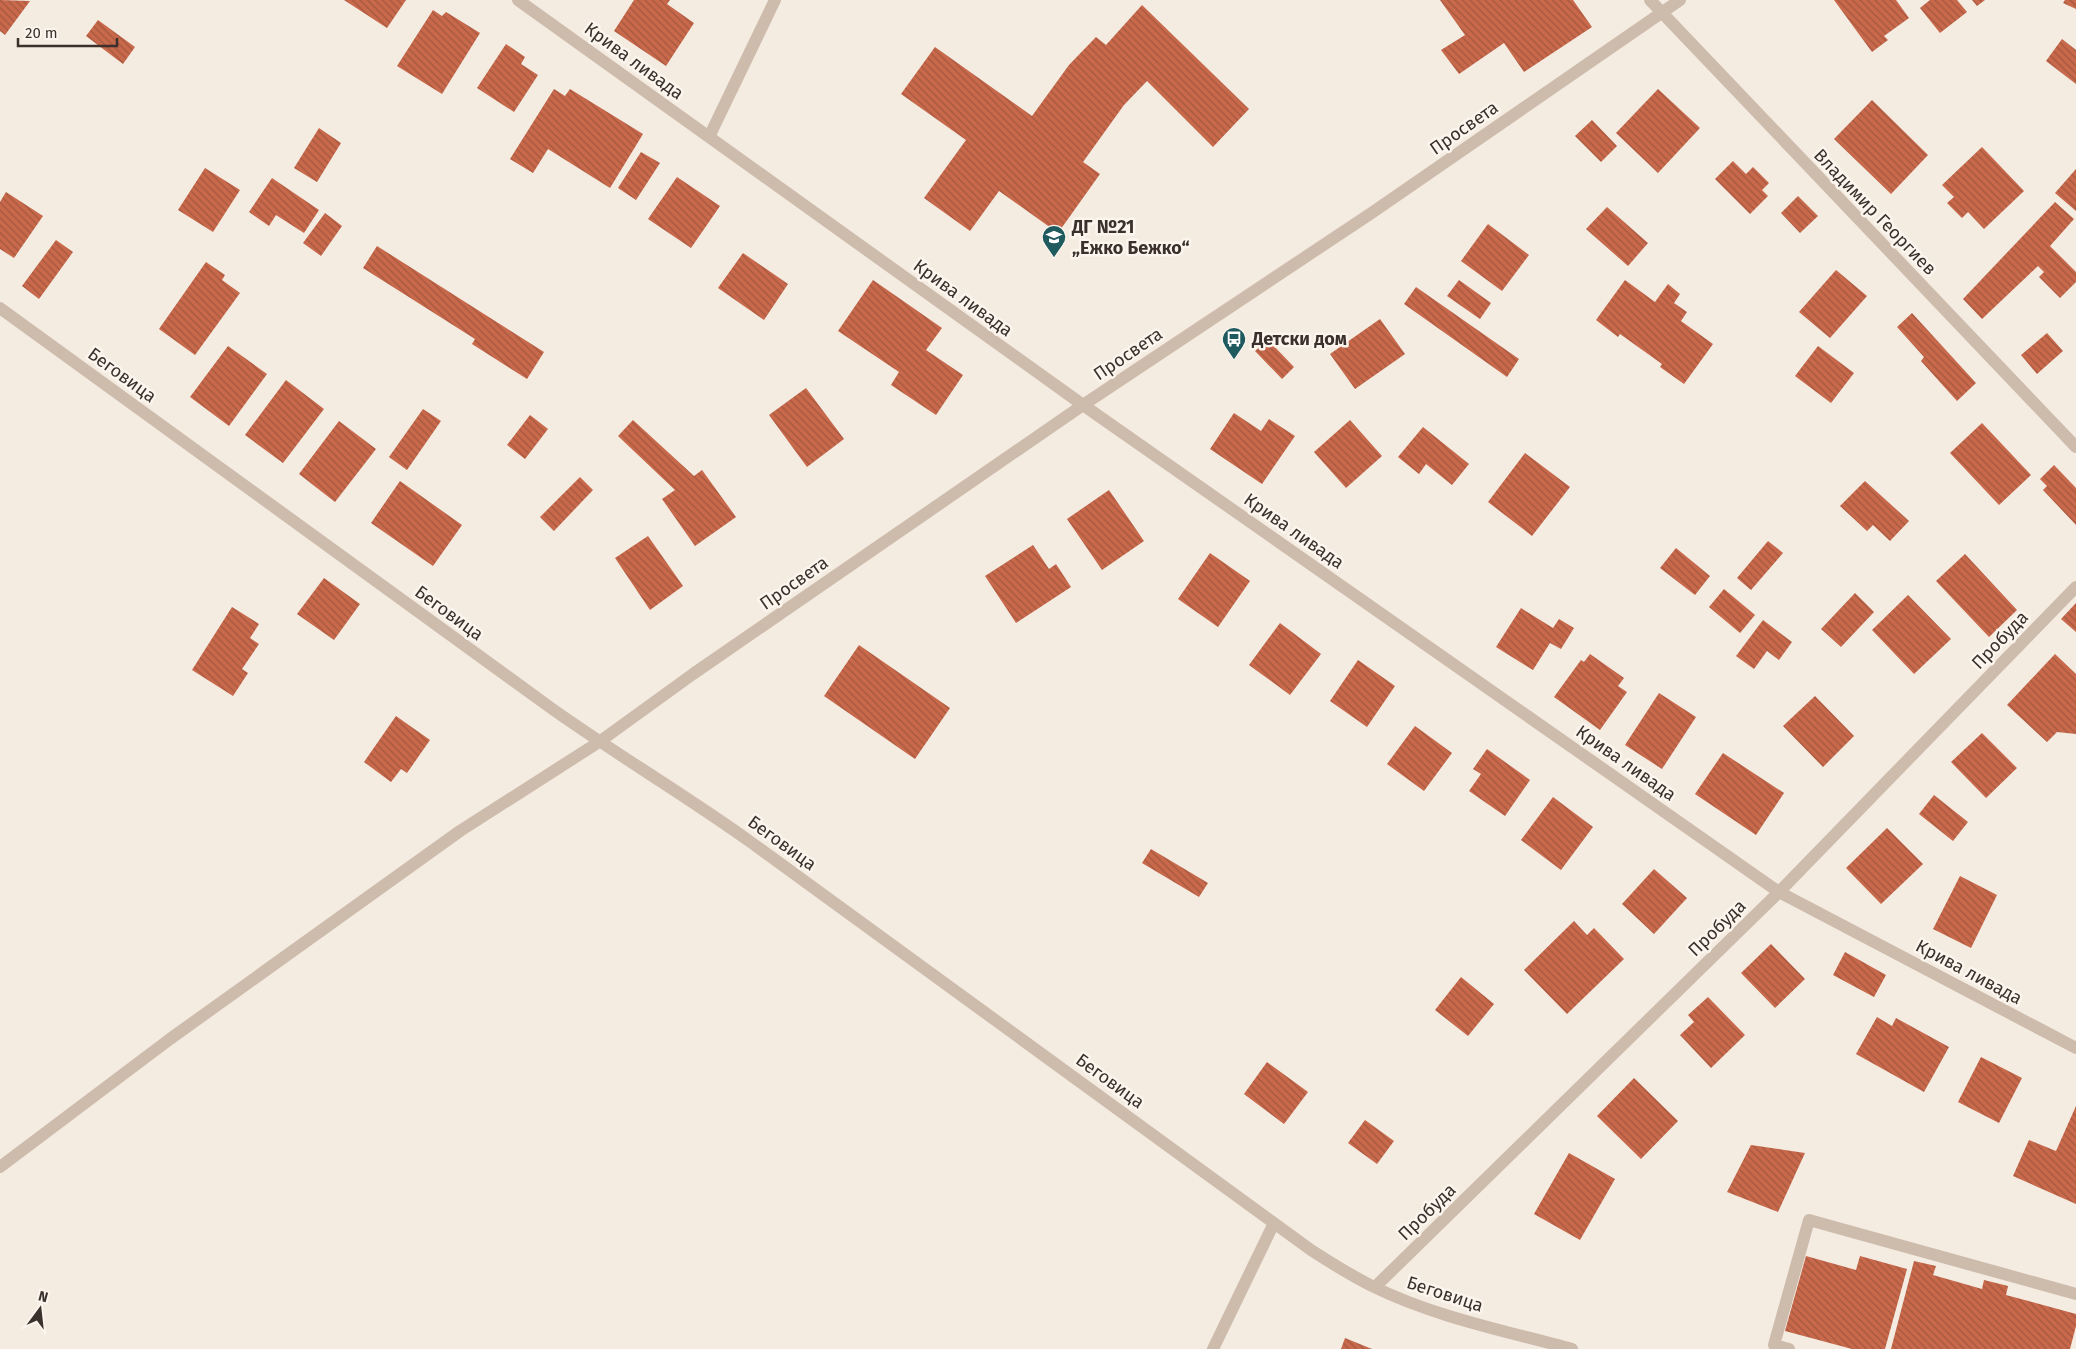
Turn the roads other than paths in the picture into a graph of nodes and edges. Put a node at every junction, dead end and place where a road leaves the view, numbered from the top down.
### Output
1 (518, 0) edge
2 (775, 0) edge
3 (1650, 0) edge
4 (1680, 0) edge
5 (1662, 13) junction
6 (709, 137) junction
7 (0, 308) edge
8 (1083, 405) junction
9 (2076, 447) edge
10 (2076, 587) edge
11 (598, 742) junction
12 (1779, 892) junction
13 (2076, 1048) edge
14 (0, 1167) edge
15 (1274, 1223) junction
16 (1375, 1287) junction
17 (2076, 1294) edge
18 (1213, 1349) edge
19 (1572, 1349) edge
20 (1789, 1349) edge

1 - 6 street, Крива ливада
2 - 6 street
3 - 5 street, Владимир Георгиев
4 - 5 street, Просвета
5 - 8 street, Просвета
5 - 9 street, Владимир Георгиев
6 - 8 street, Крива ливада
7 - 11 street, Беговица
8 - 11 street, Просвета
8 - 12 street, Крива ливада
10 - 12 street, Пробуда
11 - 14 street, Просвета
11 - 15 street, Беговица
12 - 13 street, Крива ливада
12 - 16 street, Пробуда
15 - 16 street, Беговица
15 - 18 street
16 - 19 street, Беговица
17 - 20 street

